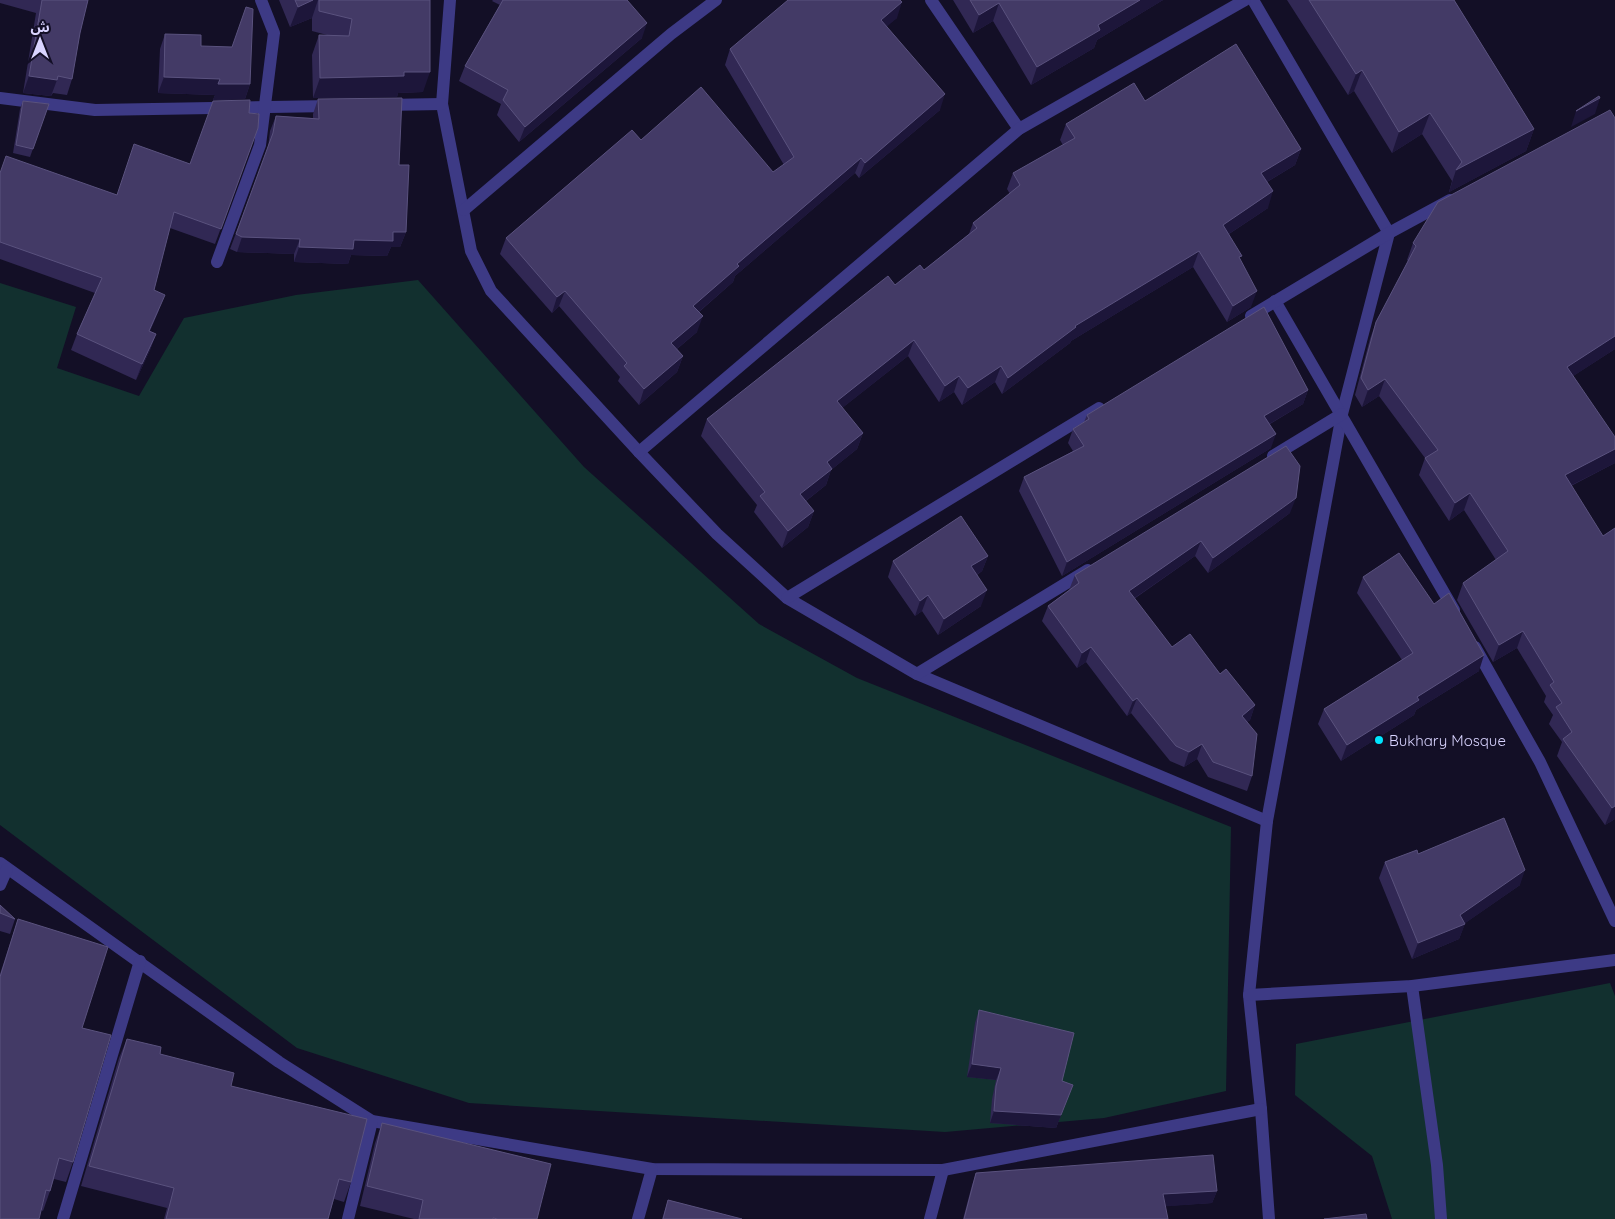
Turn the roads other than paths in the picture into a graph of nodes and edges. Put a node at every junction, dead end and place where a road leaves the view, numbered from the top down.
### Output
1 (261, 0) edge
2 (450, 0) edge
3 (716, 0) edge
4 (931, 0) edge
5 (1245, 0) edge
6 (1253, 0) edge
7 (0, 98) edge
8 (442, 104) junction
9 (374, 105) edge
10 (344, 106) edge
11 (266, 107) junction
12 (1020, 129) junction
13 (1458, 196) edge
14 (464, 210) junction
15 (1389, 233) junction
16 (217, 262) dead end
17 (1275, 301) junction
18 (1242, 322) edge
19 (1107, 404) edge
20 (1342, 414) junction
21 (638, 452) junction
22 (1266, 461) edge
23 (1096, 565) edge
24 (787, 598) junction
25 (1458, 618) edge
26 (1468, 635) edge
27 (917, 674) junction
28 (1267, 821) junction
29 (4, 866) edge
30 (0, 886) edge
31 (1615, 921) edge
32 (1615, 960) edge
33 (140, 961) junction
34 (1412, 986) junction
35 (1249, 995) junction
36 (1262, 1109) junction
37 (372, 1121) junction
38 (652, 1169) junction
39 (943, 1170) junction
40 (63, 1219) edge
41 (348, 1219) edge
42 (638, 1219) edge
43 (930, 1219) edge
44 (1268, 1219) edge
45 (1441, 1219) edge

1 - 11 street
2 - 8 street
3 - 14 street
4 - 12 street
5 - 12 street
6 - 15 street
7 - 11 street
8 - 9 street
8 - 14 street
10 - 11 street
11 - 16 street
12 - 21 street
13 - 15 street
14 - 21 street
15 - 17 street
15 - 20 street
17 - 18 street
17 - 20 street
19 - 24 street
20 - 22 street
20 - 25 street
20 - 28 street
21 - 24 street
23 - 27 street
24 - 27 street
26 - 31 street
27 - 28 street
28 - 35 street
29 - 30 street
29 - 33 street
32 - 34 street
33 - 37 street
33 - 40 street
34 - 35 street
34 - 45 street
35 - 36 street
36 - 39 street
36 - 44 street
37 - 38 street
37 - 41 street
38 - 39 street
38 - 42 street
39 - 43 street

